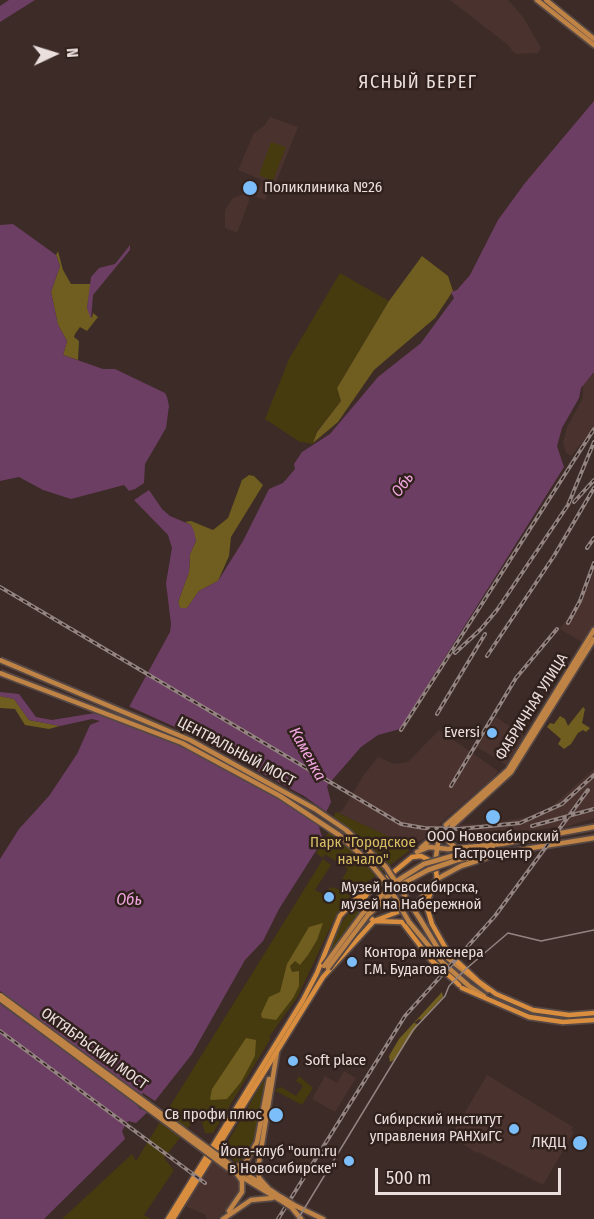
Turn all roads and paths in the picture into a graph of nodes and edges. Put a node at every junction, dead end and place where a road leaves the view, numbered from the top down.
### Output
1 (537, 0) edge
2 (546, 0) edge
3 (562, 16) junction
4 (594, 39) edge
5 (594, 45) edge
6 (594, 630) edge
7 (594, 639) edge
8 (0, 660) edge
9 (0, 673) edge
10 (459, 817) junction
11 (594, 827) edge
12 (447, 828) junction
13 (577, 829) junction
14 (561, 832) junction
15 (594, 838) edge
16 (578, 841) junction
17 (501, 844) junction
18 (562, 844) junction
19 (437, 848) junction
20 (459, 849) junction
21 (417, 852) junction
22 (496, 854) junction
23 (412, 857) junction
24 (457, 858) junction
25 (435, 863) junction
26 (437, 879) junction
27 (367, 894) junction
28 (374, 921) junction
29 (326, 967) junction
30 (317, 973) junction
31 (323, 977) junction
32 (496, 994) junction
33 (0, 995) edge
34 (0, 999) edge
35 (495, 1002) junction
36 (594, 1013) edge
37 (558, 1015) junction
38 (594, 1020) edge
39 (557, 1022) junction
40 (276, 1043) junction
41 (277, 1052) junction
42 (273, 1057) junction
43 (260, 1078) junction
44 (269, 1079) junction
45 (233, 1168) junction
46 (268, 1188) junction
47 (279, 1198) junction
48 (293, 1207) junction
49 (307, 1211) junction
50 (225, 1217) edge
51 (168, 1219) edge
52 (173, 1219) edge
53 (302, 1219) edge
54 (323, 1219) edge

1 - 3 main road
2 - 3 main road
3 - 4 main road
3 - 5 main road
6 - 10 main road, ФАБРИЧНАЯ УЛИЦА
7 - 10 main road, ФАБРИЧНАЯ УЛИЦА
8 - 32 main road, ЦЕНТРАЛЬНЫЙ МОСТ, bridge
9 - 35 main road, ЦЕНТРАЛЬНЫЙ МОСТ, bridge
10 - 12 main road
11 - 13 main road
12 - 19 main road
12 - 20 main road
12 - 21 main road
13 - 14 main road
13 - 16 main road
14 - 17 main road
14 - 18 main road
15 - 16 main road
16 - 18 main road
17 - 20 main road
17 - 24 main road
18 - 22 main road
19 - 20 main road
19 - 21 main road
19 - 25 main road
21 - 23 main road
22 - 24 main road
22 - 26 main road
23 - 25 highway
23 - 27 highway
24 - 29 main road, bridge
25 - 26 highway
26 - 28 highway
26 - 32 highway
27 - 28 highway
27 - 30 highway
28 - 31 highway
28 - 35 highway
29 - 30 main road
29 - 31 main road
30 - 40 highway
31 - 41 highway
32 - 37 highway
33 - 45 main road, ОКТЯБРЬСКИЙ МОСТ, bridge
34 - 45 main road, ОКТЯБРЬСКИЙ МОСТ, bridge
35 - 39 highway
36 - 37 highway
37 - 39 highway
38 - 39 highway
40 - 42 main road
40 - 51 highway
41 - 42 highway
41 - 46 main road
42 - 43 highway
42 - 44 main road
43 - 44 main road
43 - 52 highway
44 - 45 main road
45 - 46 main road
45 - 47 main road
45 - 50 main road
46 - 47 main road
47 - 48 main road, bridge
47 - 50 main road
48 - 49 main road
48 - 53 main road
49 - 53 main road
49 - 54 main road

